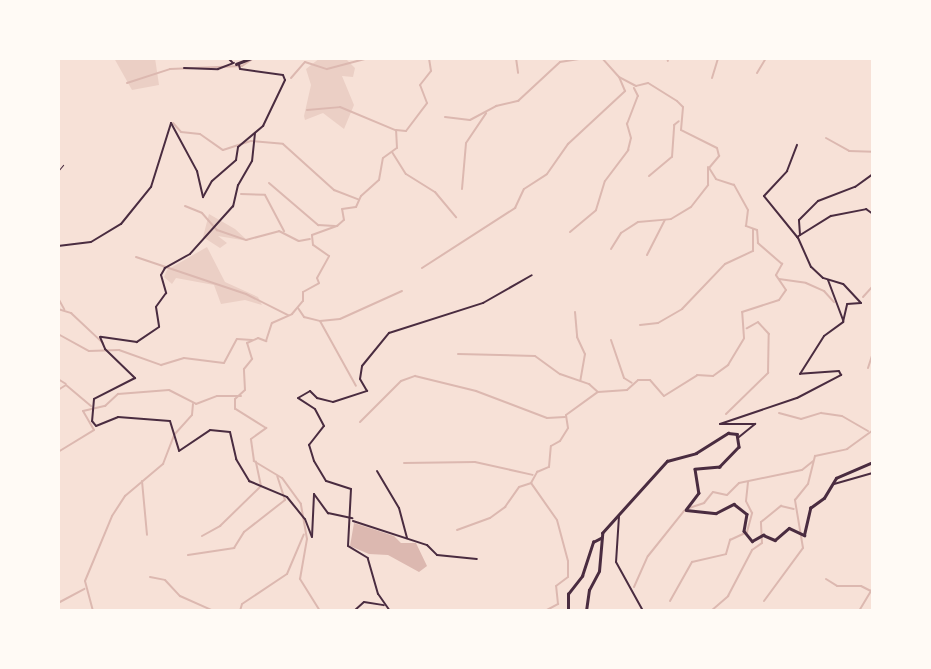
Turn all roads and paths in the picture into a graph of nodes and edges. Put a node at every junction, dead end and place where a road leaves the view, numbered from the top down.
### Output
1 (228, 58) edge
2 (252, 58) edge
3 (237, 64) junction
4 (184, 68) dead end
5 (256, 133) junction
6 (797, 145) dead end
7 (63, 165) dead end
8 (58, 171) edge
9 (873, 174) edge
10 (873, 214) edge
11 (799, 236) junction
12 (58, 246) edge
13 (532, 275) dead end
14 (828, 279) junction
15 (843, 321) junction
16 (739, 437) junction
17 (873, 462) edge
18 (377, 471) dead end
19 (873, 473) edge
20 (833, 484) junction
21 (621, 509) junction
22 (352, 519) junction
23 (601, 538) junction
24 (406, 540) junction
25 (477, 559) dead end
26 (385, 604) junction
27 (354, 611) edge
28 (390, 611) edge
29 (568, 611) edge
30 (586, 611) edge
31 (643, 611) edge

1 - 3 street
2 - 3 street
3 - 4 street
3 - 5 street
5 - 12 street
5 - 22 street
6 - 11 street
7 - 8 lane
9 - 11 street
10 - 11 street
11 - 14 street
13 - 22 street
14 - 15 street
14 - 15 street
15 - 16 street
16 - 20 street
16 - 21 street
17 - 20 street
18 - 24 street
19 - 20 street
21 - 23 street
21 - 31 street
22 - 24 street
22 - 26 street
23 - 29 street
23 - 30 street
24 - 25 street
26 - 27 street
26 - 28 street

